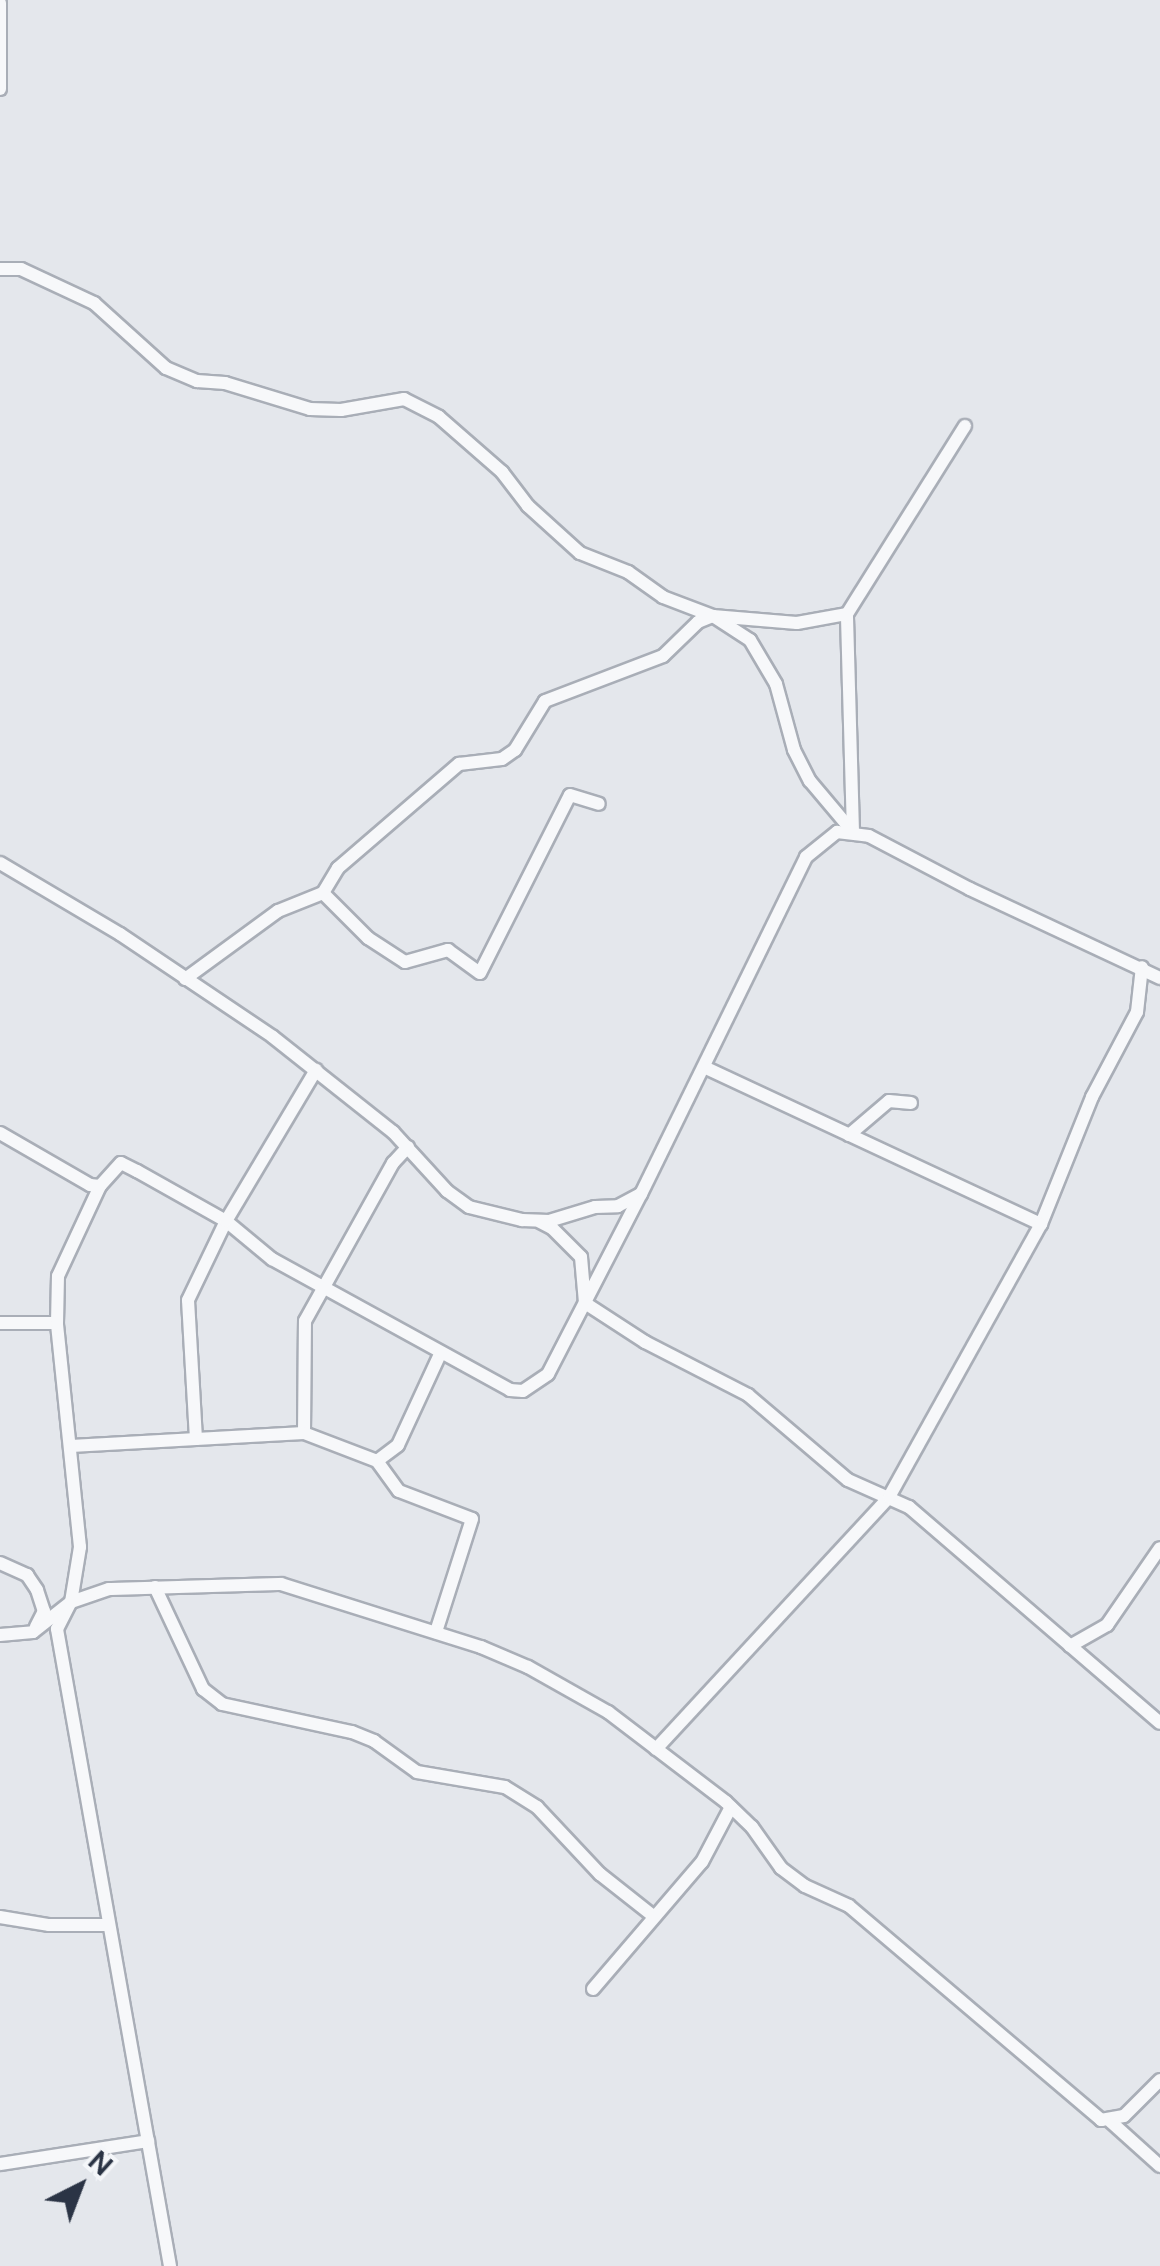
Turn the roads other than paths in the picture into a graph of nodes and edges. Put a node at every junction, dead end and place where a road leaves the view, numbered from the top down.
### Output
1 (0, 3) edge
2 (0, 89) edge
3 (0, 269) edge
4 (965, 426) dead end
5 (846, 614) junction
6 (713, 616) junction
7 (600, 804) dead end
8 (828, 805) junction
9 (853, 832) junction
10 (824, 839) junction
11 (0, 863) edge
12 (323, 893) junction
13 (1142, 966) junction
14 (1160, 978) edge
15 (185, 979) junction
16 (704, 1068) junction
17 (316, 1070) junction
18 (910, 1103) dead end
19 (0, 1133) edge
20 (855, 1134) junction
21 (408, 1146) junction
22 (100, 1186) junction
23 (641, 1194) junction
24 (536, 1220) junction
25 (226, 1221) junction
26 (1041, 1224) junction
27 (322, 1286) junction
28 (585, 1303) junction
29 (0, 1323) edge
30 (58, 1323) junction
31 (441, 1352) junction
32 (304, 1434) junction
33 (196, 1439) junction
34 (72, 1446) junction
35 (377, 1461) junction
36 (889, 1497) junction
37 (1160, 1548) edge
38 (0, 1563) edge
39 (155, 1587) junction
40 (70, 1602) junction
41 (33, 1632) junction
42 (436, 1632) junction
43 (0, 1635) edge
44 (1070, 1646) junction
45 (1160, 1723) edge
46 (656, 1749) junction
47 (731, 1807) junction
48 (652, 1915) junction
49 (0, 1917) edge
50 (108, 1925) junction
51 (592, 1988) dead end
52 (1160, 2080) edge
53 (1110, 2120) junction
54 (148, 2140) junction
55 (0, 2164) edge
56 (1160, 2166) edge
57 (170, 2266) edge

1 - 2 street
3 - 6 street
4 - 5 street
5 - 6 street
5 - 9 street
6 - 8 street
6 - 12 street
7 - 12 street
8 - 9 street
8 - 10 street
9 - 10 street
9 - 13 street
10 - 16 street
11 - 15 street
12 - 15 street
13 - 14 street
13 - 26 street
15 - 17 street
16 - 20 street
16 - 23 street
17 - 21 street
17 - 25 street
18 - 20 street
19 - 22 street
20 - 26 street
21 - 24 street
21 - 27 street
22 - 25 street
22 - 30 street
23 - 24 street
23 - 28 street
24 - 28 street
25 - 27 street
25 - 33 street
26 - 36 street
27 - 31 street
27 - 32 street
28 - 31 street
28 - 36 street
29 - 30 street
30 - 34 street
31 - 35 street
32 - 33 street
32 - 35 street
33 - 34 street
34 - 40 street
35 - 42 street
36 - 44 street
36 - 46 street
37 - 44 street
38 - 41 street
39 - 40 street
39 - 42 street
39 - 48 street
40 - 41 street
40 - 50 street
41 - 43 street
42 - 46 street
44 - 45 street
46 - 47 street
47 - 48 street
47 - 53 street
48 - 51 street
49 - 50 street
50 - 54 street
52 - 53 street
53 - 56 street
54 - 55 street
54 - 57 street

